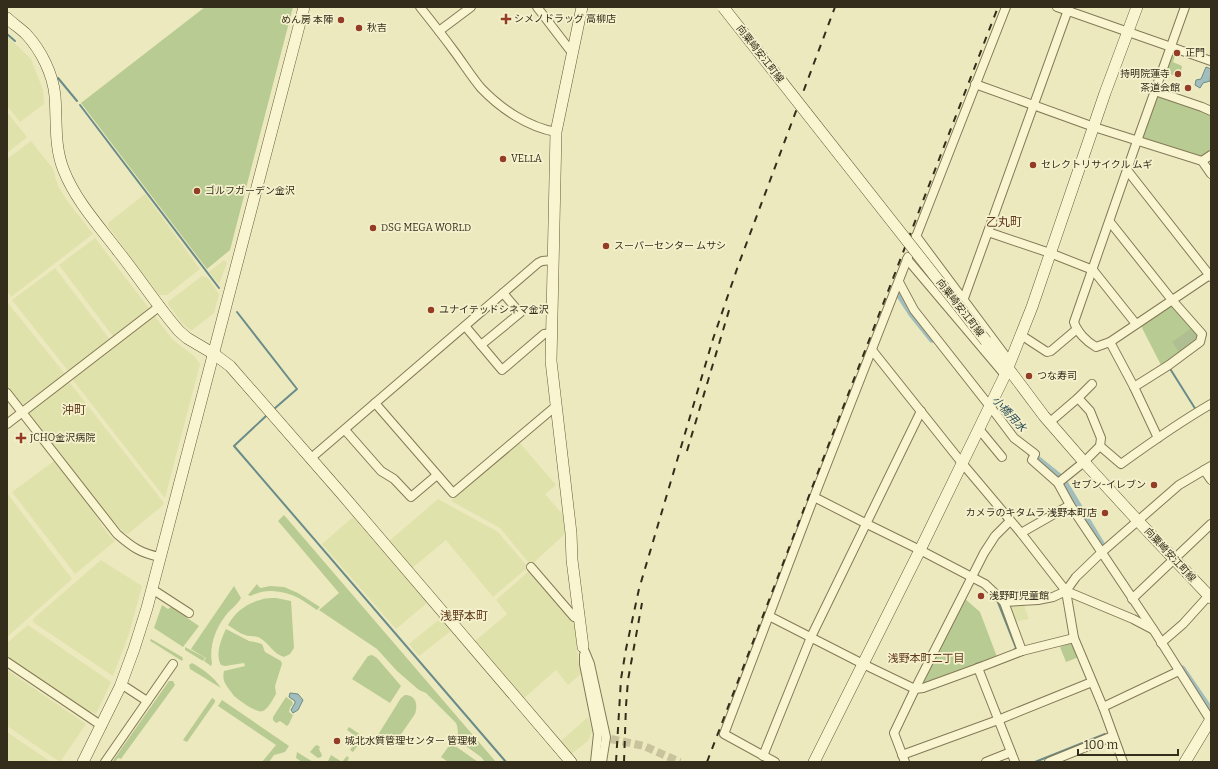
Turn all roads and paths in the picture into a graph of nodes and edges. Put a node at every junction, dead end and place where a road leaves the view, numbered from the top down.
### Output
1 (304, 7) edge
2 (420, 7) edge
3 (471, 7) edge
4 (537, 7) edge
5 (582, 7) edge
6 (723, 7) edge
7 (1006, 7) edge
8 (1057, 7) edge
9 (1138, 7) edge
10 (1186, 7) edge
11 (1068, 9) edge
12 (7, 18) edge
13 (439, 31) junction
14 (1128, 32) junction
15 (1171, 48) junction
16 (573, 54) junction
17 (1211, 61) edge
18 (975, 84) junction
19 (1155, 91) junction
20 (1034, 105) junction
21 (1211, 111) edge
22 (1094, 126) junction
23 (556, 132) junction
24 (1137, 140) junction
25 (1211, 155) edge
26 (1202, 161) junction
27 (1127, 170) junction
28 (1211, 174) edge
29 (1110, 222) junction
30 (988, 232) junction
31 (1050, 253) junction
32 (554, 260) junction
33 (1093, 270) junction
34 (1210, 275) edge
35 (899, 282) junction
36 (503, 293) junction
37 (1172, 300) junction
38 (964, 301) junction
39 (160, 306) junction
40 (1136, 324) junction
41 (465, 326) junction
42 (1077, 330) junction
43 (552, 333) junction
44 (1021, 335) junction
45 (1110, 342) junction
46 (481, 345) junction
47 (872, 350) junction
48 (214, 354) junction
49 (1008, 368) junction
50 (1092, 384) dead end
51 (1134, 387) junction
52 (7, 393) edge
53 (1078, 398) junction
54 (375, 403) junction
55 (1211, 404) edge
56 (556, 406) junction
57 (990, 407) junction
58 (922, 411) junction
59 (22, 412) junction
60 (1050, 422) junction
61 (7, 424) edge
62 (980, 429) junction
63 (345, 430) junction
64 (1158, 438) junction
65 (1100, 446) junction
66 (1002, 457) dead end
67 (310, 459) junction
68 (1084, 462) junction
69 (962, 464) junction
70 (1208, 468) edge
71 (437, 475) junction
72 (1211, 480) edge
73 (1058, 483) junction
74 (814, 497) junction
75 (1070, 505) junction
76 (1010, 521) junction
77 (1138, 521) junction
78 (867, 524) junction
79 (1211, 524) edge
80 (1021, 533) junction
81 (920, 550) junction
82 (1102, 552) junction
83 (160, 558) junction
84 (1174, 560) junction
85 (531, 567) dead end
86 (972, 577) junction
87 (152, 589) junction
88 (1066, 591) junction
89 (1210, 596) edge
90 (1132, 599) junction
91 (1004, 602) junction
92 (189, 613) dead end
93 (769, 616) junction
94 (580, 618) junction
95 (1152, 629) junction
96 (811, 637) junction
97 (1074, 638) junction
98 (1161, 643) junction
99 (583, 647) junction
100 (1022, 651) junction
101 (7, 662) edge
102 (173, 664) dead end
103 (863, 664) junction
104 (978, 668) junction
105 (1179, 671) junction
106 (1092, 682) junction
107 (121, 684) junction
108 (915, 689) junction
109 (147, 701) junction
110 (1103, 707) junction
111 (998, 720) junction
112 (1211, 720) edge
113 (102, 726) junction
114 (1113, 736) junction
115 (1011, 752) junction
116 (763, 756) junction
117 (903, 759) edge
118 (84, 762) edge
119 (105, 762) edge
120 (571, 762) edge
121 (595, 762) edge
122 (602, 762) edge
123 (775, 762) edge
124 (814, 762) edge
125 (986, 762) edge
126 (1015, 762) edge
127 (1049, 762) edge
128 (1123, 762) edge
129 (1185, 762) edge

1 - 48 street
2 - 13 street
3 - 13 street
4 - 16 street
5 - 16 street
6 - 49 street, 向粟崎安江町線, bridge
7 - 18 street
8 - 11 street
9 - 14 street
10 - 15 street
11 - 14 street
11 - 20 street
12 - 39 street
13 - 23 street
14 - 15 street
14 - 22 street
15 - 17 street
15 - 19 street
16 - 23 street
18 - 20 street
18 - 38 street
19 - 21 street
19 - 24 street
20 - 22 street
20 - 30 street
22 - 24 street
22 - 31 street
23 - 32 street
24 - 26 street
24 - 27 street
25 - 26 street
26 - 28 street
27 - 29 street
27 - 34 street
29 - 33 street
29 - 37 street
30 - 31 street
30 - 38 street
31 - 33 street
31 - 44 street
32 - 36 street
32 - 43 street
33 - 40 street
33 - 42 street
34 - 37 street
35 - 47 street
35 - 49 street
35 - 57 street
36 - 41 street
36 - 46 street
37 - 40 street
37 - 51 street
38 - 49 street
39 - 48 street
39 - 59 street
40 - 45 street
41 - 46 street
41 - 54 street
42 - 44 street
42 - 45 street
43 - 46 street
43 - 56 street
44 - 49 street
45 - 51 street
47 - 58 street
47 - 74 street
48 - 67 street
48 - 83 street
49 - 57 street
49 - 60 street, 向粟崎安江町線
50 - 53 street
51 - 64 street
52 - 59 street
53 - 60 street
53 - 65 street
54 - 63 street
54 - 71 street
55 - 64 street
56 - 71 street
56 - 94 street
57 - 62 street
57 - 73 street
58 - 69 street
58 - 78 street
59 - 61 street
59 - 83 street
60 - 68 street, 向粟崎安江町線
62 - 66 street
62 - 69 street
63 - 67 street
63 - 71 street
64 - 65 street
65 - 68 street
67 - 120 street
68 - 73 street
68 - 77 street, 向粟崎安江町線
69 - 76 street
69 - 81 street
70 - 72 street
70 - 77 street
73 - 75 street
74 - 78 street
74 - 93 street
75 - 80 street
75 - 82 street
76 - 80 street
76 - 86 street
77 - 82 street
77 - 84 street, 向粟崎安江町線
78 - 81 street
78 - 96 street
79 - 84 street
80 - 88 street
81 - 86 street
81 - 103 street
82 - 88 street
82 - 90 street
83 - 87 street
84 - 89 street, 向粟崎安江町線
84 - 90 street
85 - 94 street
86 - 91 street
86 - 108 street
87 - 92 street
87 - 107 street
88 - 91 street
88 - 95 street
88 - 97 street
89 - 98 street
90 - 95 street
91 - 100 street
93 - 96 street
93 - 116 street
94 - 99 street
95 - 98 street
96 - 103 street
96 - 116 street
97 - 100 street
97 - 106 street
98 - 105 street
99 - 121 street
99 - 122 street
100 - 104 street
101 - 113 street
102 - 109 street
103 - 108 street
103 - 124 street
104 - 108 street
104 - 111 street
105 - 110 street
105 - 112 street
106 - 110 street
106 - 111 street
107 - 109 street
107 - 113 street
108 - 117 street
109 - 119 street
110 - 114 street
111 - 115 street
111 - 117 street
112 - 129 street
113 - 118 street
114 - 127 street
114 - 128 street
115 - 125 street
115 - 126 street
116 - 123 street

